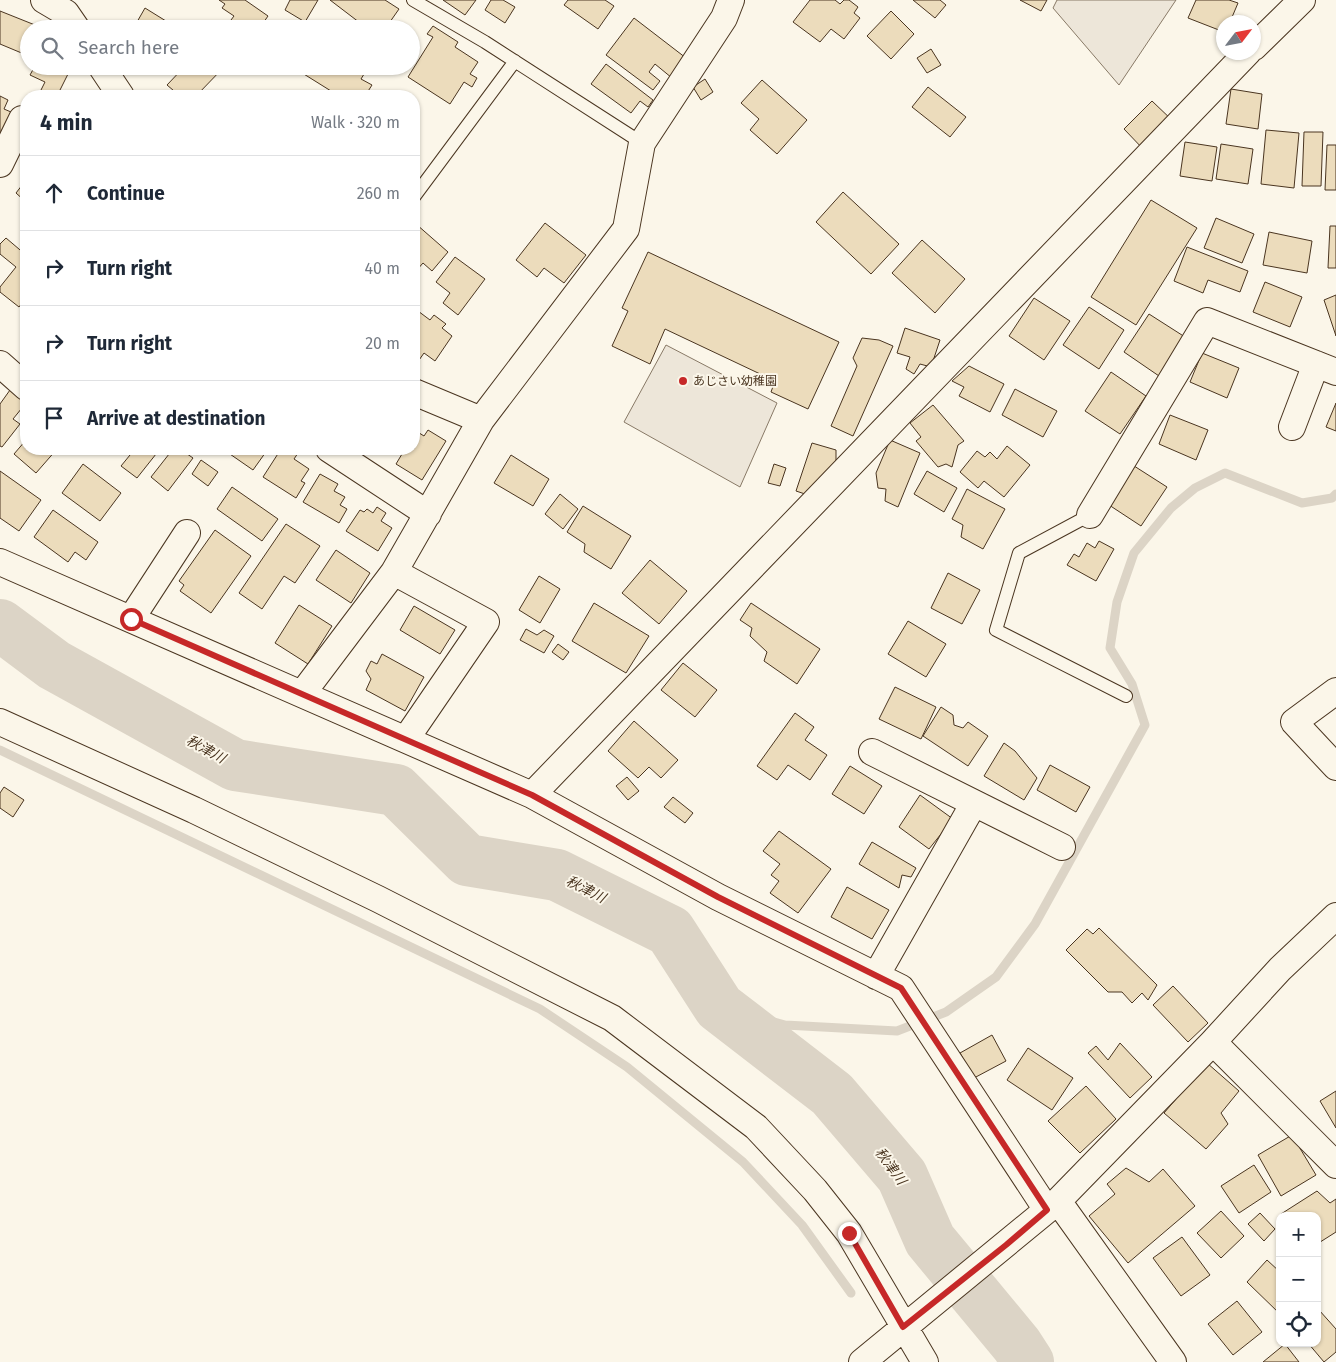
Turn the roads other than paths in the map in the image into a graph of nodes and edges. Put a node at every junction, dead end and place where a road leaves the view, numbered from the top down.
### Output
1 (44, 0) edge
2 (413, 0) edge
3 (731, 0) edge
4 (1302, 0) edge
5 (71, 20) edge
6 (1261, 40) edge
7 (1240, 60) edge
8 (514, 61) junction
9 (107, 75) edge
10 (117, 90) edge
11 (20, 123) edge
12 (642, 143) junction
13 (0, 164) edge
14 (420, 189) edge
15 (0, 364) edge
16 (1326, 368) edge
17 (20, 382) edge
18 (420, 395) edge
19 (481, 420) junction
20 (1292, 427) dead end
21 (338, 455) edge
22 (428, 514) junction
23 (1090, 515) joint
24 (187, 533) dead end
25 (0, 562) edge
26 (394, 572) junction
27 (131, 619) junction
28 (1336, 690) edge
29 (302, 694) junction
30 (1126, 696) dead end
31 (0, 722) edge
32 (406, 740) junction
33 (872, 752) dead end
34 (1336, 767) edge
35 (532, 795) junction
36 (974, 803) junction
37 (1062, 847) dead end
38 (1336, 916) edge
39 (876, 976) junction
40 (1213, 1042) junction
41 (1336, 1165) edge
42 (1052, 1206) junction
43 (903, 1327) junction
44 (862, 1362) edge
45 (925, 1362) edge
46 (1173, 1362) edge

1 - 5 street
2 - 8 lane
3 - 12 street
4 - 6 street
7 - 35 street
8 - 12 lane
8 - 14 lane
9 - 10 street
11 - 13 street
12 - 19 street
15 - 17 street
16 - 20 street
16 - 23 street
18 - 19 street
19 - 22 street
21 - 22 street
22 - 26 street
23 - 30 lane
24 - 27 street
25 - 27 street
26 - 29 street
26 - 32 street
27 - 29 street
28 - 34 street
29 - 32 street
31 - 43 street
32 - 35 street
33 - 36 street
35 - 39 street
36 - 37 street
36 - 39 street
38 - 40 street
39 - 42 street
40 - 41 street
40 - 42 street
42 - 43 street
42 - 46 street
43 - 44 street
43 - 45 street

